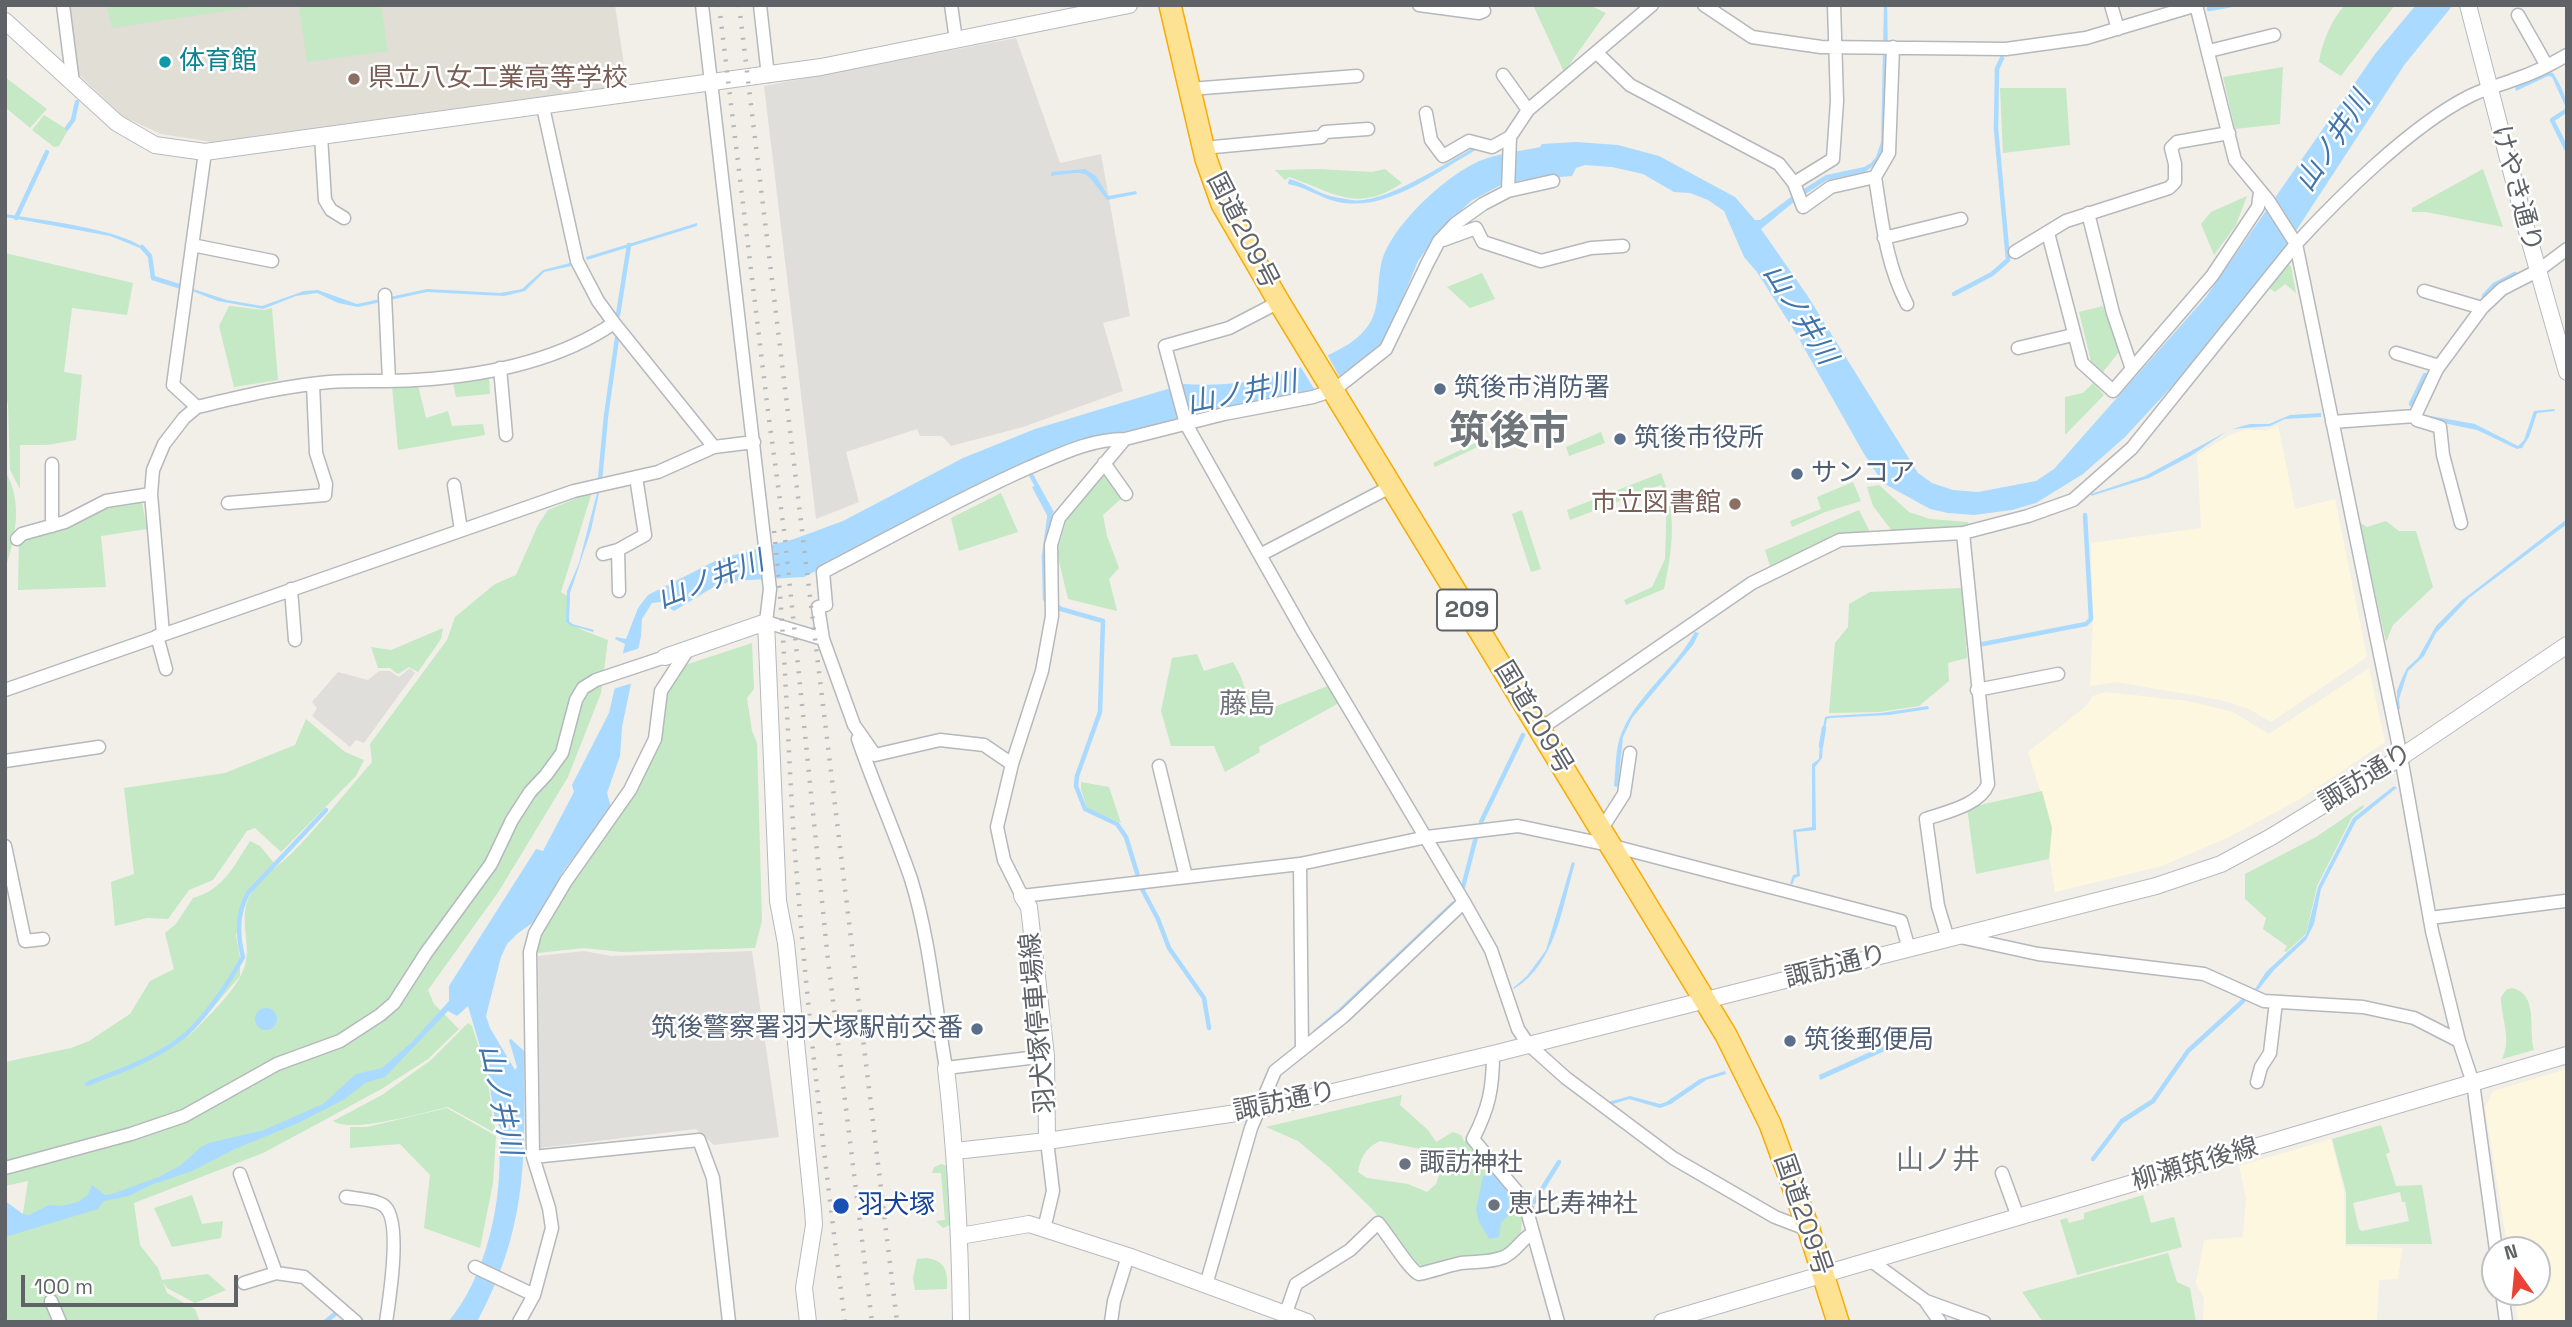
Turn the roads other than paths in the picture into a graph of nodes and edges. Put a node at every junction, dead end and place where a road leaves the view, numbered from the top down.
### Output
1 (63, 5) edge
2 (702, 5) edge
3 (760, 5) edge
4 (951, 5) edge
5 (1129, 5) edge
6 (1170, 5) edge
7 (1419, 5) edge
8 (1652, 5) edge
9 (1704, 5) edge
10 (1834, 5) edge
11 (2111, 5) edge
12 (2197, 5) edge
13 (2468, 6) edge
14 (1484, 11) dead end
15 (2518, 15) dead end
16 (5, 21) edge
17 (2118, 29) junction
18 (2274, 35) dead end
19 (956, 40) junction
20 (1892, 47) junction
21 (1836, 48) junction
22 (2209, 51) junction
23 (1597, 53) junction
24 (2567, 55) edge
25 (2547, 66) junction
26 (1503, 75) dead end
27 (768, 76) junction
28 (1357, 76) dead end
29 (73, 83) junction
30 (711, 84) junction
31 (2489, 87) junction
32 (1190, 89) junction
33 (543, 107) junction
34 (1528, 110) junction
35 (1426, 113) dead end
36 (1368, 129) dead end
37 (2229, 133) junction
38 (321, 136) junction
39 (1510, 140) junction
40 (1203, 149) junction
41 (205, 152) junction
42 (1875, 177) junction
43 (1553, 181) dead end
44 (1794, 183) junction
45 (1508, 191) junction
46 (2264, 196) junction
47 (2088, 213) junction
48 (344, 218) dead end
49 (1961, 219) dead end
50 (2048, 233) junction
51 (1884, 238) junction
52 (1439, 241) junction
53 (2296, 244) junction
54 (192, 246) junction
55 (1623, 246) dead end
56 (2567, 249) edge
57 (2015, 252) dead end
58 (272, 261) dead end
59 (2539, 270) junction
60 (2424, 291) dead end
61 (385, 295) dead end
62 (1279, 302) junction
63 (1906, 304) dead end
64 (2482, 308) junction
65 (614, 323) junction
66 (2073, 335) junction
67 (2018, 348) dead end
68 (2396, 353) dead end
69 (2439, 366) junction
70 (500, 369) junction
71 (2132, 369) junction
72 (2567, 372) edge
73 (389, 381) junction
74 (313, 384) junction
75 (1334, 390) junction
76 (197, 407) junction
77 (2415, 416) junction
78 (1185, 422) junction
79 (2332, 422) junction
80 (506, 435) dead end
81 (1125, 439) junction
82 (754, 442) junction
83 (713, 447) junction
84 (1104, 463) junction
85 (51, 464) dead end
86 (636, 477) junction
87 (454, 485) dead end
88 (1392, 486) junction
89 (151, 494) junction
90 (1126, 494) dead end
91 (228, 503) dead end
92 (2461, 523) dead end
93 (52, 526) junction
94 (461, 530) junction
95 (1963, 533) junction
96 (17, 539) dead end
97 (618, 550) junction
98 (603, 554) dead end
99 (1260, 555) junction
100 (291, 589) junction
101 (619, 590) dead end
102 (766, 622) junction
103 (160, 635) junction
104 (822, 639) junction
105 (295, 640) dead end
106 (2567, 645) edge
107 (689, 648) junction
108 (665, 657) joint
109 (166, 669) dead end
110 (2058, 674) dead end
111 (1977, 690) junction
112 (15, 691) edge
113 (854, 726) junction
114 (1540, 729) junction
115 (99, 747) dead end
116 (1630, 753) dead end
117 (2401, 757) junction
118 (5, 761) edge
119 (1012, 764) junction
120 (1159, 766) dead end
121 (1427, 837) junction
122 (1605, 837) junction
123 (5, 846) edge
124 (1300, 864) junction
125 (1186, 877) junction
126 (1022, 896) junction
127 (2566, 897) edge
128 (1464, 902) junction
129 (2430, 918) junction
130 (1954, 938) junction
131 (44, 939) dead end
132 (1909, 949) junction
133 (1703, 1000) junction
134 (2276, 1002) junction
135 (2459, 1041) junction
136 (1528, 1044) junction
137 (1302, 1049) junction
138 (1493, 1054) junction
139 (2567, 1055) edge
140 (1046, 1056) junction
141 (946, 1068) junction
142 (2257, 1082) dead end
143 (2473, 1083) junction
144 (1257, 1110) junction
145 (1047, 1141) junction
146 (955, 1151) junction
147 (533, 1157) junction
148 (5, 1168) edge
149 (2002, 1173) dead end
150 (240, 1174) dead end
151 (346, 1197) dead end
152 (2018, 1217) junction
153 (1044, 1229) junction
154 (1809, 1230) junction
155 (1533, 1233) junction
156 (960, 1236) junction
157 (2494, 1236) edge
158 (1128, 1256) junction
159 (1870, 1261) junction
160 (475, 1267) dead end
161 (276, 1273) junction
162 (1823, 1275) junction
163 (1208, 1278) dead end
164 (244, 1283) dead end
165 (534, 1295) junction
166 (51, 1301) dead end
167 (1926, 1301) junction
168 (1288, 1307) dead end
169 (346, 1319) edge
170 (60, 1322) edge
171 (386, 1322) edge
172 (519, 1322) edge
173 (729, 1322) edge
174 (808, 1322) edge
175 (961, 1322) edge
176 (1111, 1322) edge
177 (1307, 1322) edge
178 (1558, 1322) edge
179 (1662, 1322) edge
180 (1838, 1322) edge
181 (1940, 1322) edge
182 (1984, 1322) edge

1 - 29 street
2 - 30 street
3 - 27 street
4 - 19 street
5 - 19 street
6 - 32 highway, 国道209号 / 209
7 - 14 street
8 - 23 street
9 - 21 street
10 - 21 street
11 - 17 street
12 - 17 street
12 - 22 street
13 - 31 street, けやき通り
15 - 25 street
16 - 29 street
17 - 20 street
18 - 22 street
19 - 27 street
20 - 21 street
20 - 42 street
21 - 44 street
22 - 37 street
23 - 34 street
23 - 44 street
24 - 25 street
25 - 31 street
26 - 34 street
27 - 30 street
28 - 32 street
29 - 41 street
30 - 33 street
30 - 82 street
31 - 53 street
31 - 59 street, けやき通り
32 - 40 highway, 国道209号 / 209
33 - 38 street
33 - 65 street
34 - 39 street
35 - 39 street
36 - 40 street
37 - 46 street
37 - 47 street
38 - 41 street
38 - 48 street
39 - 45 street
40 - 62 highway, 国道209号 / 209
41 - 54 street
42 - 44 street
42 - 51 street
43 - 45 street
45 - 52 street
46 - 53 street
46 - 71 street
47 - 50 street
47 - 71 street
49 - 51 street
50 - 57 street
50 - 66 street
51 - 63 street
52 - 55 street
52 - 75 street
53 - 79 street
53 - 95 street
54 - 58 street
54 - 76 street
56 - 59 street
59 - 64 street
59 - 72 street, けやき通り
60 - 64 street
61 - 73 street
62 - 75 highway, 国道209号 / 209
62 - 78 street
64 - 69 street
65 - 70 street
65 - 83 street
66 - 67 street
66 - 71 street
68 - 69 street
69 - 77 street
70 - 73 street
70 - 80 street
73 - 74 street
74 - 76 street
74 - 91 street
75 - 78 street
75 - 88 highway, 国道209号 / 209
76 - 89 street
77 - 79 street
77 - 92 street
78 - 81 street
78 - 99 street
79 - 117 street
81 - 84 street
81 - 104 street
82 - 83 street
82 - 102 street
83 - 86 street
84 - 90 street
84 - 119 street
85 - 93 street
86 - 94 street
86 - 97 street
87 - 94 street
88 - 99 street
88 - 114 highway, 国道209号 / 209
89 - 93 street
89 - 103 street
93 - 96 street
94 - 100 street
95 - 111 street
95 - 114 street
97 - 98 street
97 - 101 street
99 - 121 street
100 - 103 street
100 - 105 street
102 - 104 street
102 - 107 street
102 - 174 street
103 - 109 street
103 - 112 street
104 - 113 street
106 - 117 street, 諏訪通り
107 - 108 street
107 - 147 street
108 - 148 street
110 - 111 street
111 - 130 street
113 - 119 street
113 - 141 street
114 - 122 highway, 国道209号 / 209
115 - 118 street
116 - 122 street
117 - 129 street
117 - 130 street, 諏訪通り
119 - 126 street
120 - 125 street
121 - 122 street
121 - 124 street
121 - 128 street
122 - 132 street
122 - 133 highway, 国道209号 / 209
123 - 131 street
124 - 125 street
124 - 137 street
125 - 126 street
126 - 140 street, 羽犬塚停車場線
127 - 129 street
128 - 136 street
128 - 137 street
129 - 135 street
130 - 132 street, 諏訪通り
130 - 134 street
132 - 133 street, 諏訪通り
133 - 136 street, 諏訪通り
133 - 154 highway, 国道209号 / 209
134 - 135 street
134 - 142 street
135 - 143 street
136 - 138 street, 諏訪通り
136 - 154 street
137 - 144 street
138 - 144 street, 諏訪通り
138 - 155 street
139 - 143 street, 柳瀬筑後線
140 - 141 street
140 - 145 street, 羽犬塚停車場線
141 - 146 street
143 - 152 street, 柳瀬筑後線
143 - 157 street
144 - 145 street, 諏訪通り
144 - 163 street
145 - 146 street, 羽犬塚停車場線
145 - 153 street
146 - 156 street
147 - 165 street
147 - 173 street
149 - 152 street
150 - 161 street
151 - 171 street
152 - 159 street, 柳瀬筑後線
153 - 156 street
153 - 158 street
154 - 162 highway, 国道209号 / 209
155 - 168 street
155 - 178 street
156 - 175 street
158 - 176 street
158 - 177 street
159 - 162 street, 柳瀬筑後線
159 - 167 street
160 - 165 street
161 - 164 street
161 - 169 street
162 - 179 street, 柳瀬筑後線
162 - 180 highway, 国道209号 / 209
165 - 172 street
166 - 170 street
167 - 181 street
167 - 182 street

